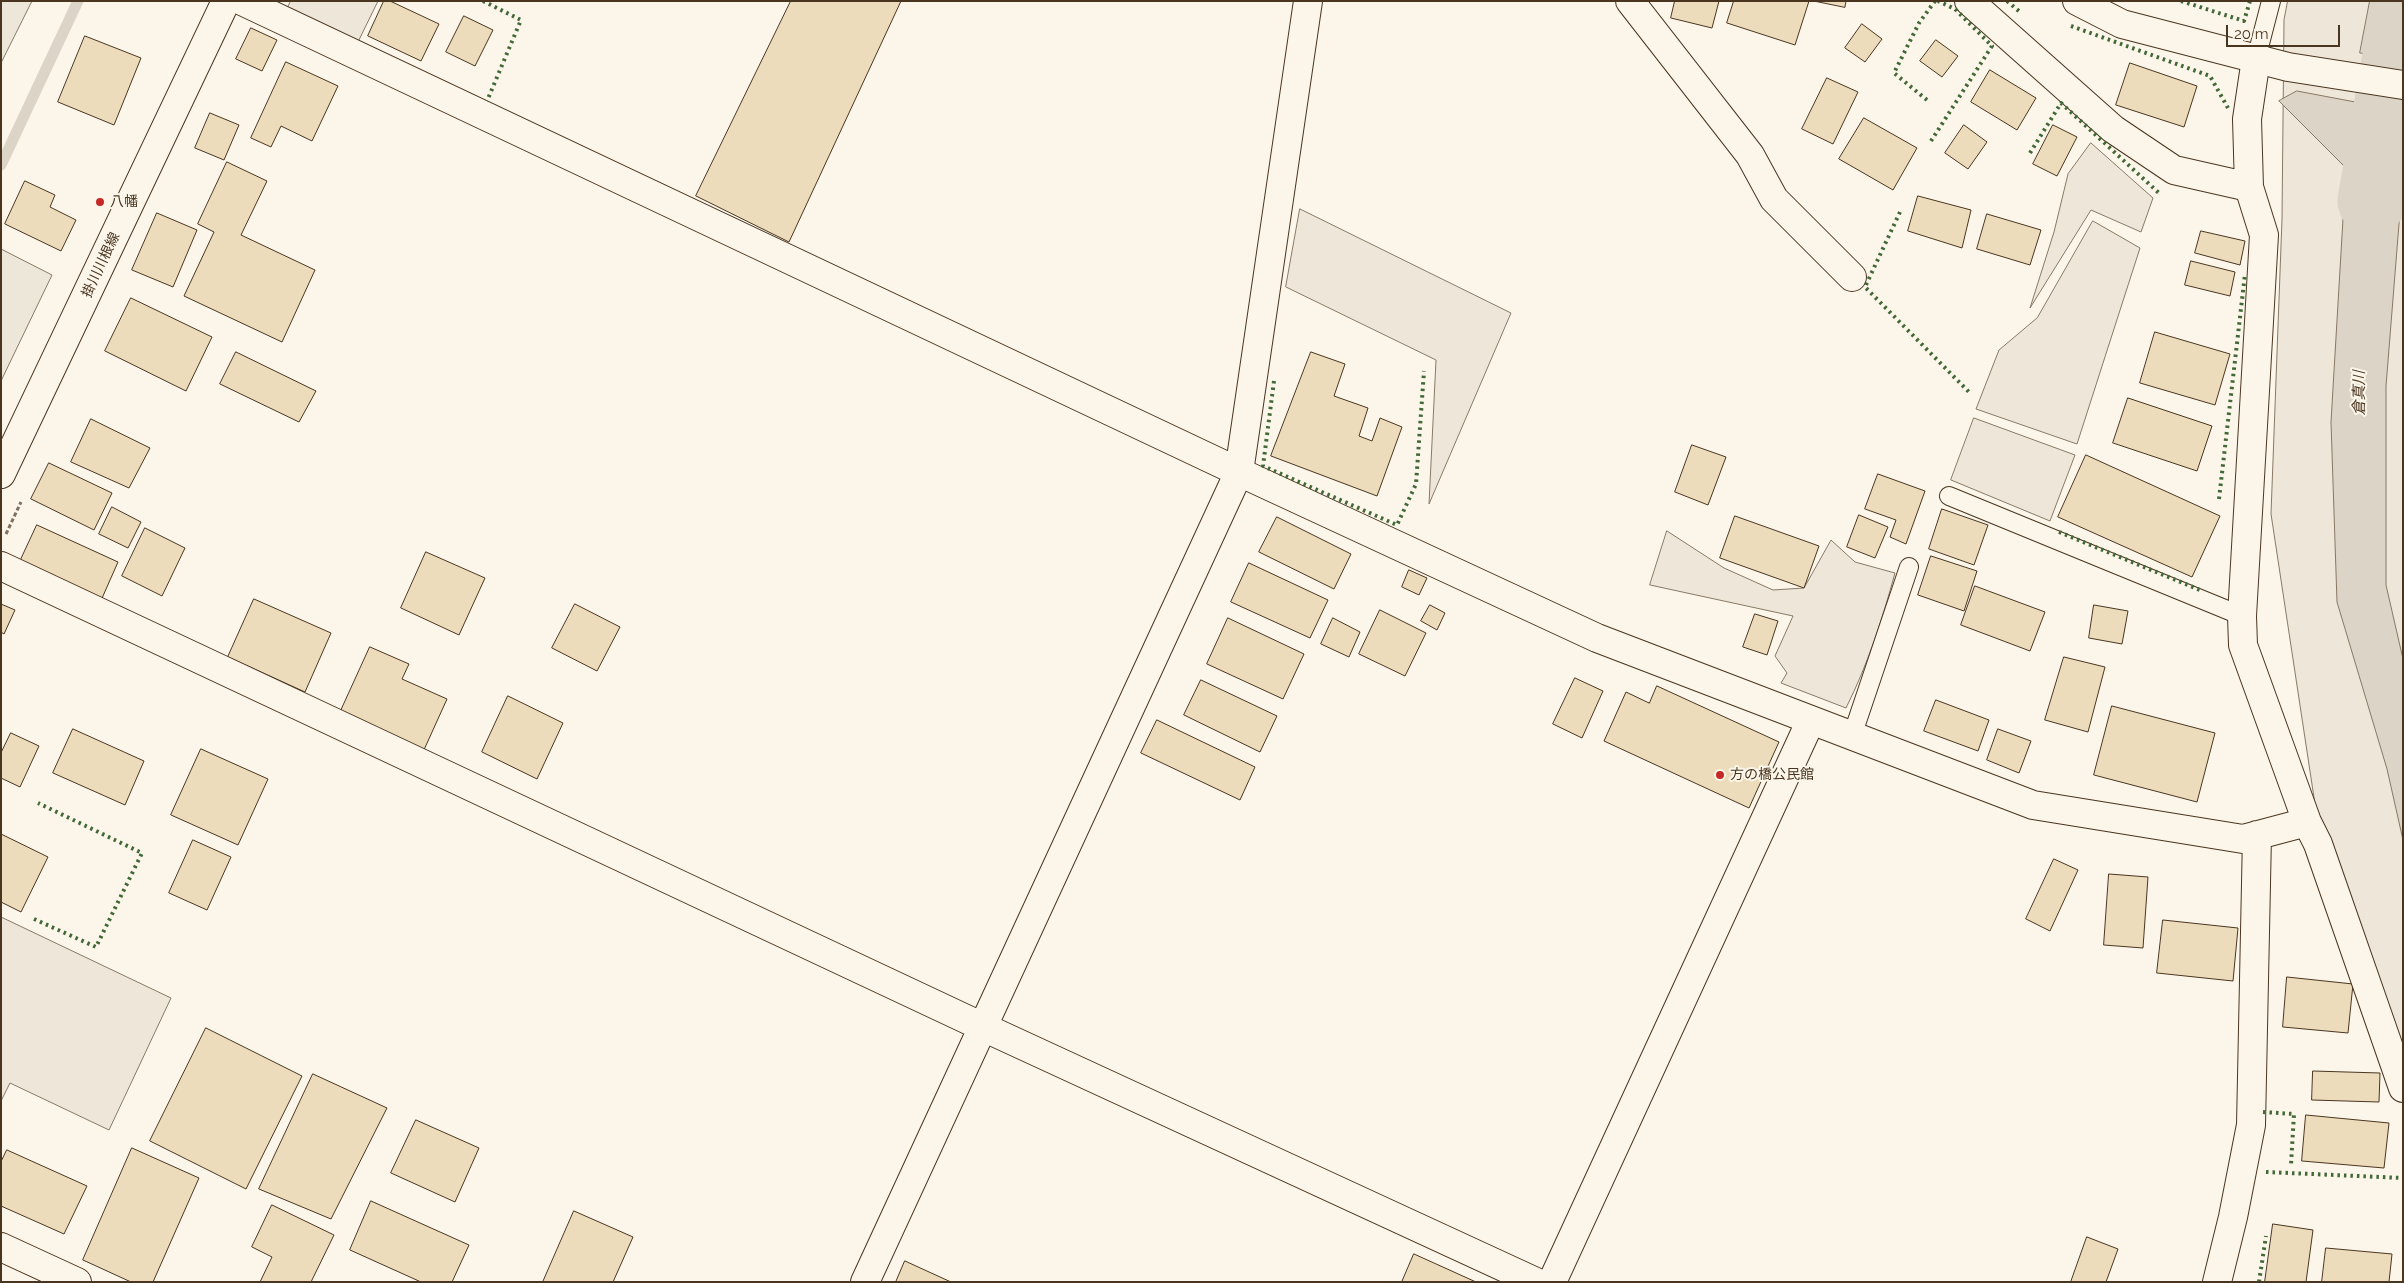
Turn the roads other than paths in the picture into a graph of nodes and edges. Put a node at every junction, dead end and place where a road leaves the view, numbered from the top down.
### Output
1 (226, 1) edge
2 (242, 1) edge
3 (1308, 1) edge
4 (1630, 1) edge
5 (1969, 1) edge
6 (2077, 1) edge
7 (2271, 1) edge
8 (2256, 59) junction
9 (2403, 84) edge
10 (2249, 187) junction
11 (1852, 277) dead end
12 (1238, 472) junction
13 (1, 474) edge
14 (1949, 496) dead end
15 (1, 566) edge
16 (1909, 567) dead end
17 (2242, 616) junction
18 (1811, 720) junction
19 (1852, 736) junction
20 (2307, 822) junction
21 (2257, 835) junction
22 (983, 1028) junction
23 (2403, 1088) edge
24 (1, 1247) edge
25 (77, 1282) edge
26 (865, 1282) edge
27 (1536, 1282) edge
28 (1552, 1282) edge
29 (2217, 1282) edge

1 - 13 street, 掛川川根線
2 - 12 street
3 - 12 street
4 - 11 street
5 - 10 street
6 - 8 street
7 - 8 lane
8 - 9 street
8 - 10 street
10 - 17 street
12 - 18 street
12 - 22 street
14 - 17 lane
15 - 22 street
16 - 19 lane
17 - 20 street
18 - 19 street
18 - 28 street
19 - 21 street
20 - 21 street
20 - 23 street
21 - 29 street
22 - 26 street
22 - 27 street
24 - 25 street

